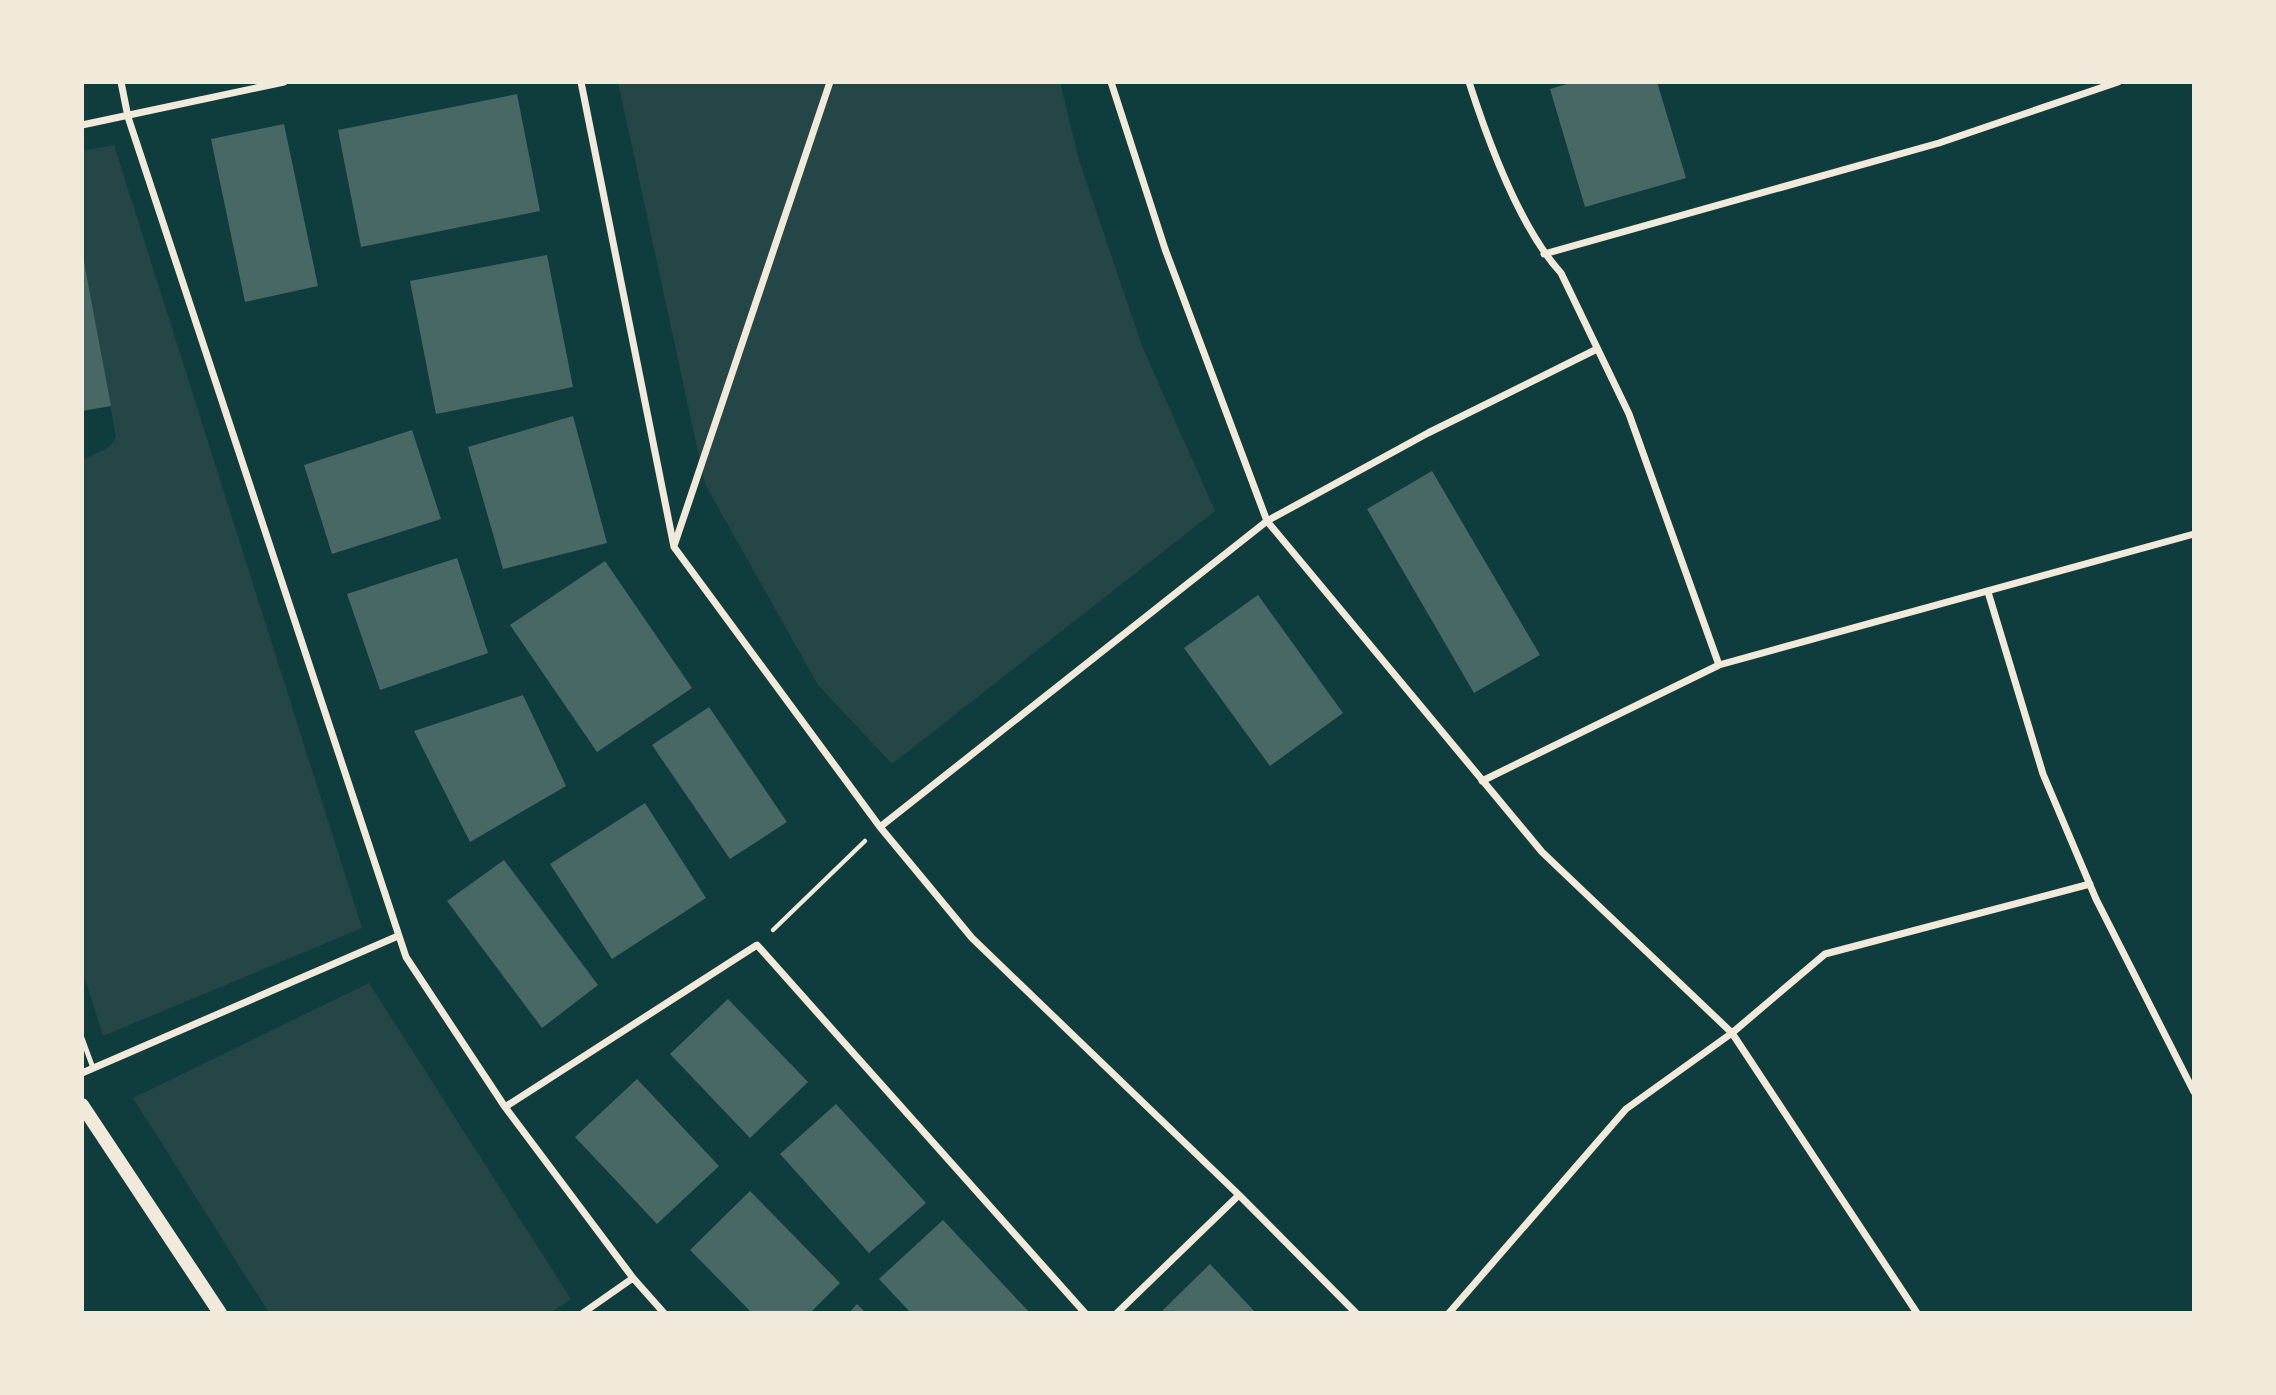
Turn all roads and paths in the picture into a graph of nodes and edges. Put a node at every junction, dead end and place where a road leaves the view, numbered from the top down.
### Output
1 (121, 82) edge
2 (284, 82) edge
3 (581, 82) edge
4 (830, 82) edge
5 (1111, 82) edge
6 (1469, 82) edge
7 (2118, 82) edge
8 (128, 117) junction
9 (82, 125) edge
10 (1544, 254) junction
11 (1597, 349) junction
12 (1267, 521) junction
13 (2194, 534) edge
14 (674, 547) junction
15 (1988, 592) junction
16 (1719, 665) junction
17 (1482, 781) junction
18 (880, 827) junction
19 (2090, 884) junction
20 (398, 936) junction
21 (757, 945) junction
22 (1732, 1033) junction
23 (82, 1038) edge
24 (93, 1068) junction
25 (82, 1073) edge
26 (2194, 1093) edge
27 (82, 1105) edge
28 (505, 1107) junction
29 (1240, 1195) junction
30 (633, 1278) junction
31 (220, 1313) edge
32 (583, 1313) edge
33 (664, 1313) edge
34 (1084, 1313) edge
35 (1117, 1313) edge
36 (1356, 1313) edge
37 (1449, 1313) edge
38 (1917, 1313) edge

1 - 8 street
2 - 8 street
3 - 14 street
4 - 14 street
5 - 12 street
6 - 10 street
7 - 10 street
8 - 9 street
8 - 20 street
10 - 11 street
11 - 12 street
11 - 16 street
12 - 17 street
12 - 18 street
13 - 15 street
14 - 18 street
15 - 16 street
15 - 19 street
16 - 17 street
17 - 22 street
18 - 21 path
18 - 29 street
19 - 22 street
19 - 26 street
20 - 24 street
20 - 28 street
21 - 28 street
21 - 34 street
22 - 37 street
22 - 38 street
23 - 24 lane
24 - 25 street
27 - 31 main road
28 - 30 street
29 - 35 street
29 - 36 street
30 - 32 street
30 - 33 street

